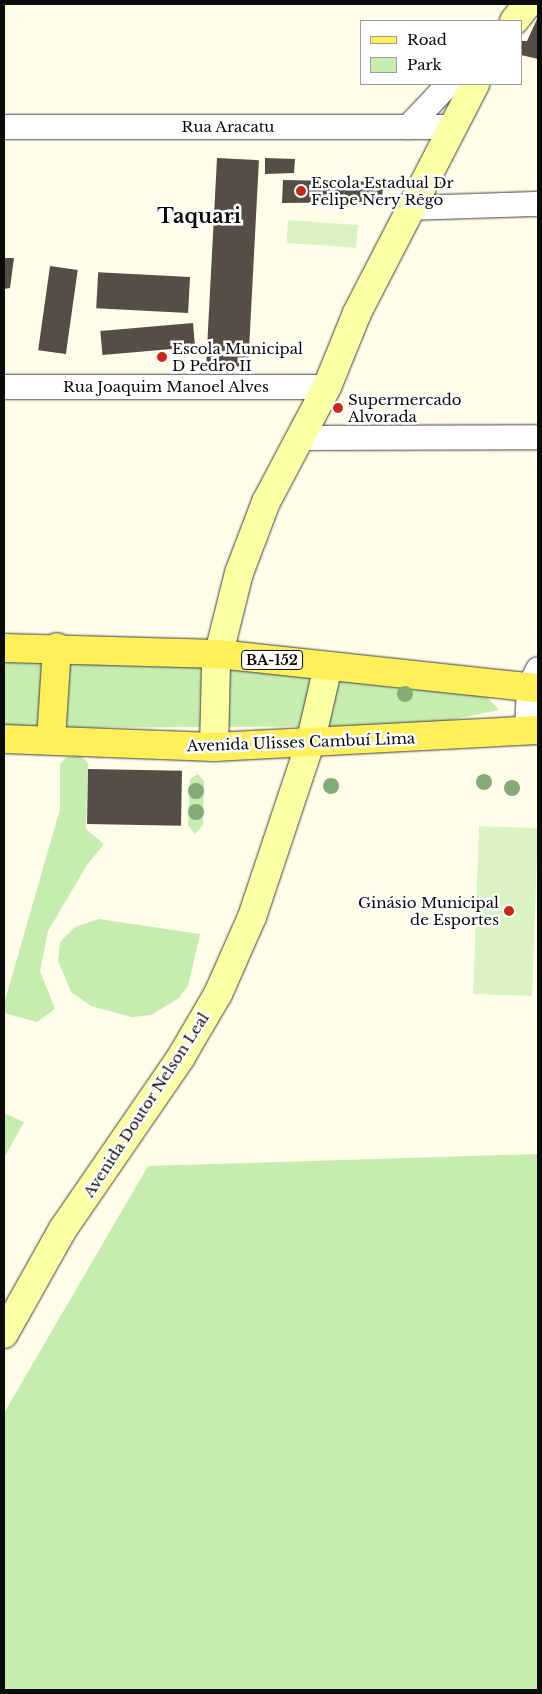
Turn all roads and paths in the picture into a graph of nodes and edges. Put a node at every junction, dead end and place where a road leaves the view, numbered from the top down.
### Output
1 (528, 4) edge
2 (515, 20) edge
3 (448, 85) edge
4 (474, 85) edge
5 (4, 127) edge
6 (453, 127) junction
7 (408, 128) junction
8 (538, 204) edge
9 (410, 208) junction
10 (4, 386) edge
11 (327, 387) junction
12 (538, 437) edge
13 (303, 438) junction
14 (57, 647) junction
15 (4, 648) edge
16 (218, 654) junction
17 (328, 666) junction
18 (535, 681) edge
19 (532, 731) edge
20 (4, 739) edge
21 (50, 740) junction
22 (310, 744) junction
23 (214, 747) junction
24 (4, 1334) edge

1 - 2 street
3 - 7 street
4 - 6 street
5 - 7 street, Rua Aracatu
6 - 7 street, Rua Aracatu
6 - 9 street
8 - 9 street
9 - 11 street
10 - 11 street, Rua Joaquim Manoel Alves
11 - 13 street
12 - 13 street
13 - 16 street
14 - 15 main road, BA-152
14 - 16 main road, BA-152
14 - 21 main road
16 - 17 main road, BA-152
16 - 23 street
17 - 18 main road, BA-152
17 - 22 street, Avenida Doutor Nelson Leal
18 - 19 street
19 - 22 main road, Avenida Ulisses Cambuí Lima
20 - 21 main road, Avenida Ulisses Cambuí Lima
21 - 23 main road, Avenida Ulisses Cambuí Lima
22 - 23 main road, Avenida Ulisses Cambuí Lima
22 - 24 street, Avenida Doutor Nelson Leal

